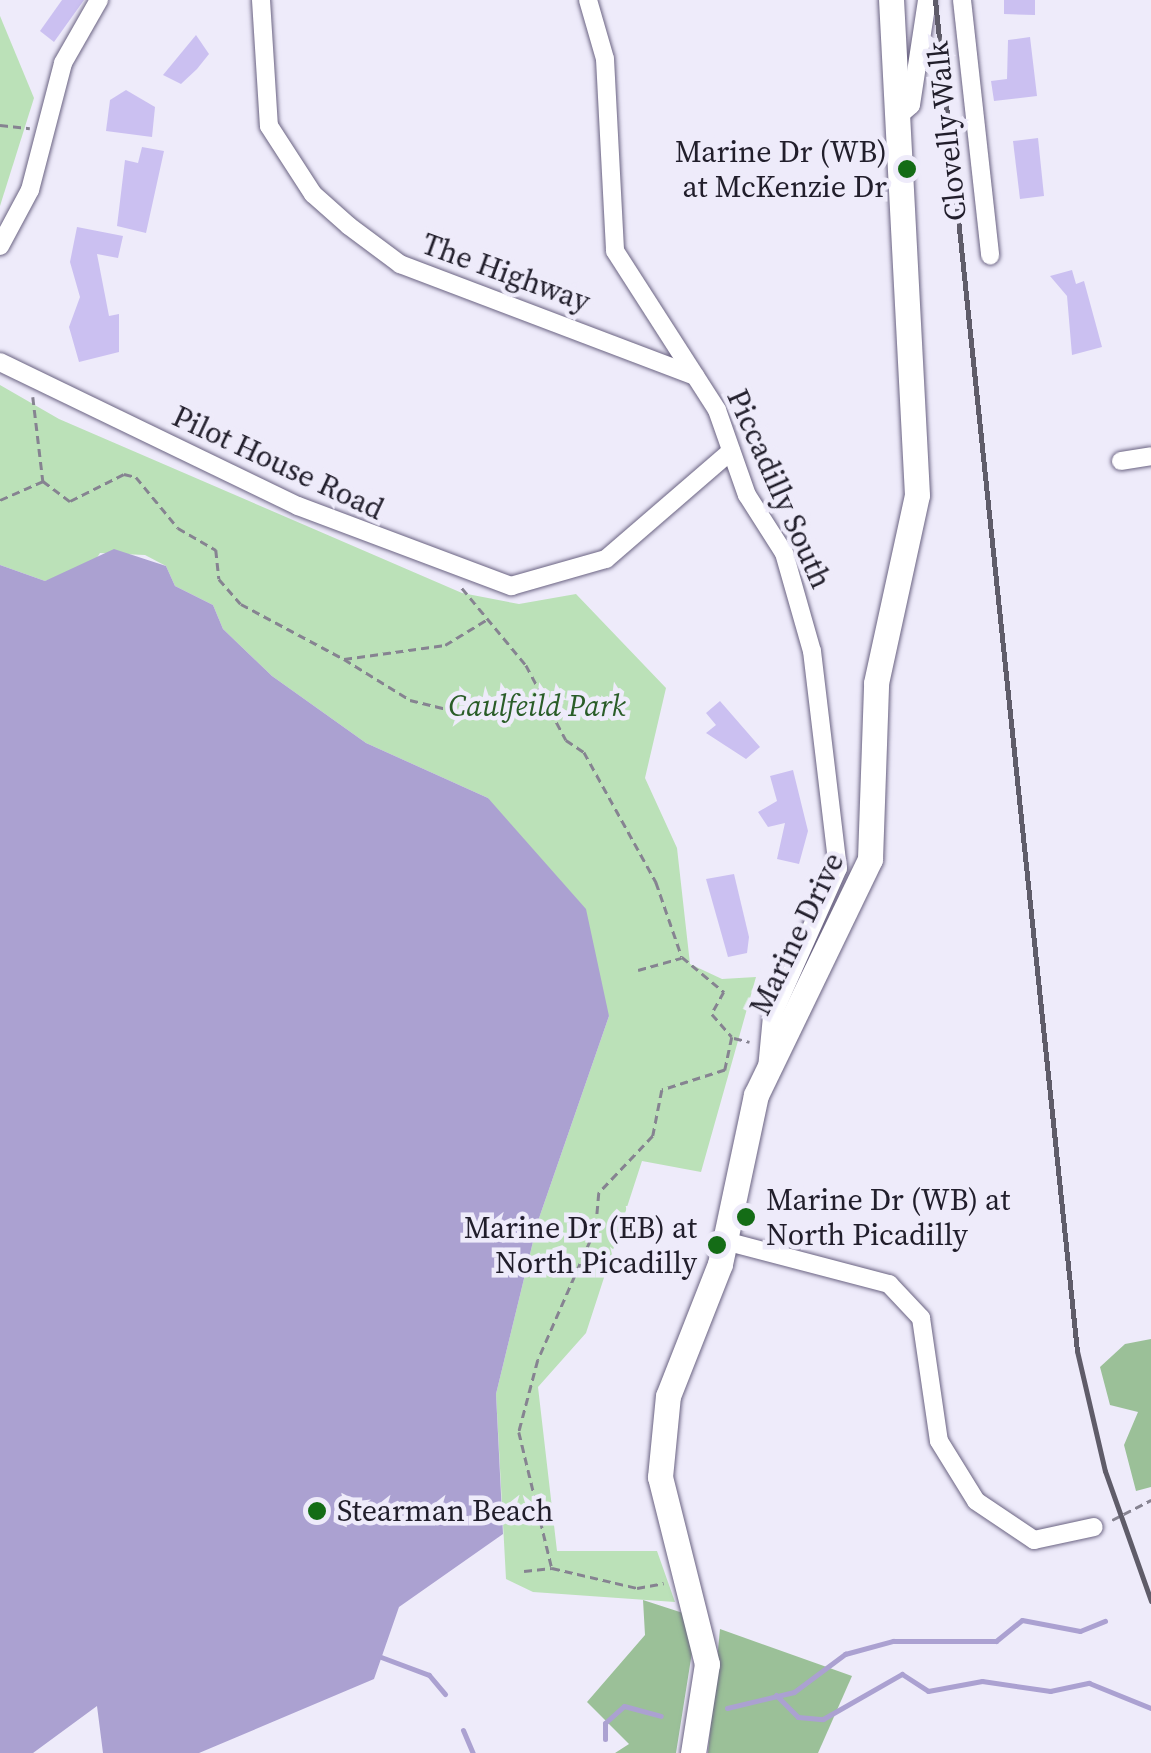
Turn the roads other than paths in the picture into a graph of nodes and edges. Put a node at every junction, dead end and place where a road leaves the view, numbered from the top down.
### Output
1 (98, 0) edge
2 (248, 0) edge
3 (261, 0) edge
4 (588, 0) edge
5 (890, 0) edge
6 (927, 0) edge
7 (962, 0) edge
8 (258, 24) junction
9 (895, 119) junction
10 (0, 246) edge
11 (990, 255) dead end
12 (0, 362) edge
13 (700, 378) junction
14 (731, 451) junction
15 (1151, 456) edge
16 (1121, 461) dead end
17 (765, 1057) junction
18 (725, 1242) junction
19 (1094, 1526) dead end
20 (693, 1753) edge

1 - 10 street
2 - 8 street, The Highway
3 - 8 street, The Highway
4 - 13 street, Piccadilly South
5 - 9 main road, Marine Drive
6 - 9 street
7 - 11 street, Clovelly Walk
8 - 13 street, The Highway
9 - 17 main road, Marine Drive
12 - 14 street, Pilot House Road
13 - 14 street, Piccadilly South
14 - 17 street, Piccadilly South
15 - 16 street
17 - 18 main road, Marine Drive
18 - 19 street
18 - 20 main road, Marine Drive

